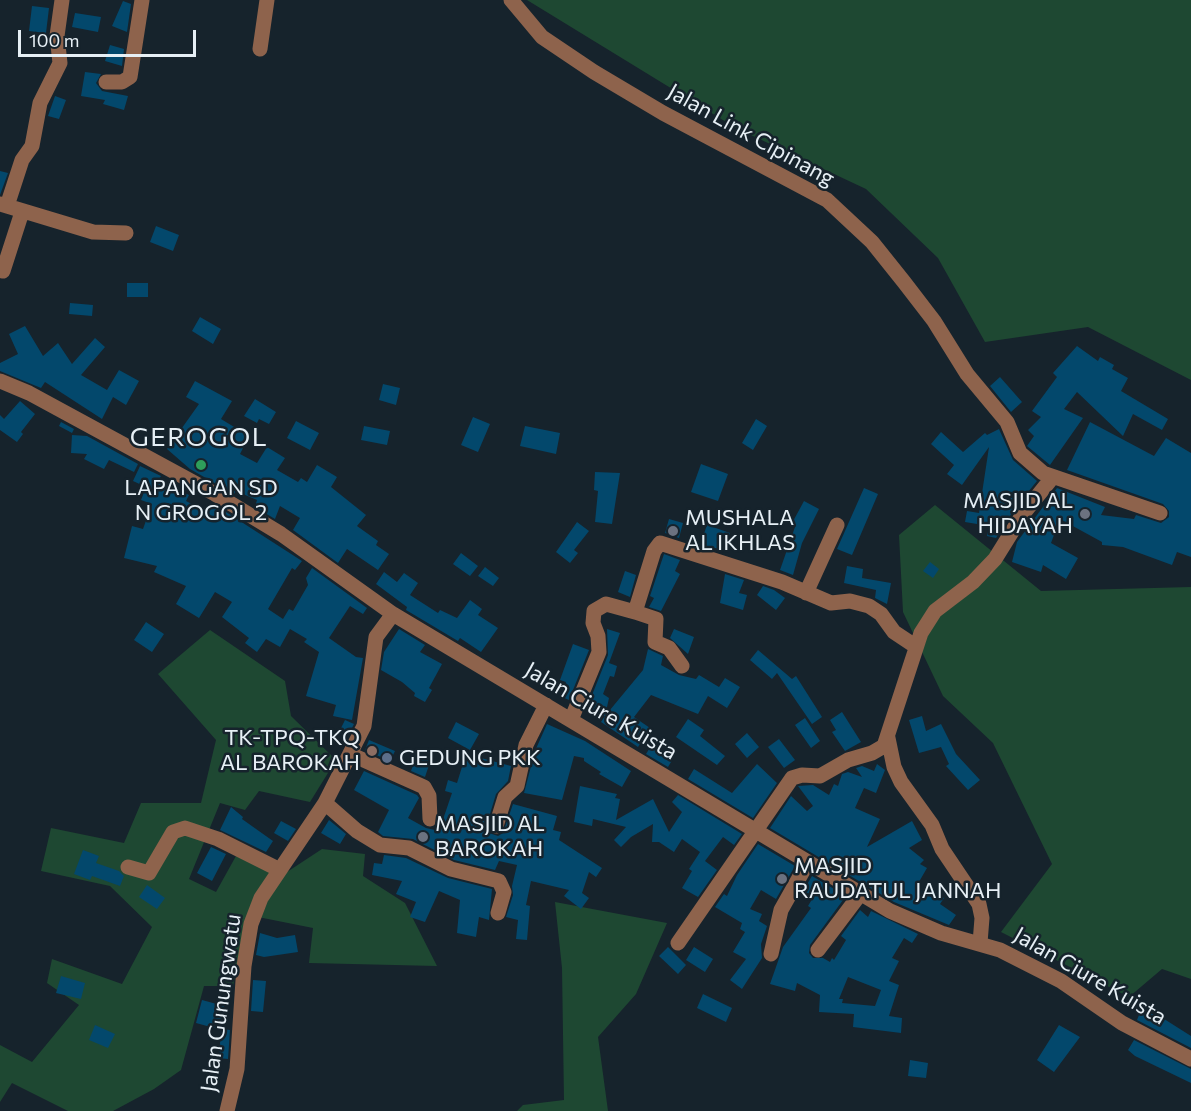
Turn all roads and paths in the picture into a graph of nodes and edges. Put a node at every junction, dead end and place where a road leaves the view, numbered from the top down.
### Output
1 (62, 0) edge
2 (142, 0) edge
3 (267, 0) edge
4 (511, 0) edge
5 (261, 49) dead end
6 (106, 82) dead end
7 (3, 205) edge
8 (22, 212) junction
9 (126, 233) dead end
10 (3, 271) dead end
11 (0, 381) edge
12 (1052, 478) junction
13 (1160, 513) dead end
14 (837, 525) dead end
15 (806, 593) junction
16 (635, 612) junction
17 (393, 614) junction
18 (915, 646) junction
19 (682, 666) dead end
20 (546, 705) junction
21 (571, 720) junction
22 (888, 738) junction
23 (350, 754) junction
24 (325, 803) junction
25 (430, 819) dead end
26 (496, 826) dead end
27 (756, 831) junction
28 (808, 862) junction
29 (128, 867) dead end
30 (280, 870) junction
31 (861, 893) junction
32 (498, 912) dead end
33 (678, 943) dead end
34 (980, 943) junction
35 (818, 950) dead end
36 (771, 954) dead end
37 (1191, 1059) edge
38 (227, 1111) edge

1 - 7 street
2 - 6 street
3 - 5 street
4 - 12 street, Jalan Link Cipinang
7 - 8 street
8 - 9 street
8 - 10 street
11 - 17 street, Jalan Ciure Kuista
12 - 13 street
12 - 18 street
14 - 15 street
15 - 16 street
15 - 18 street
16 - 19 street
16 - 21 street
17 - 20 street, Jalan Ciure Kuista
17 - 23 street, Jalan Gunungwatu
18 - 22 street
20 - 21 street, Jalan Ciure Kuista
20 - 26 street
21 - 27 street, Jalan Ciure Kuista
22 - 27 street
22 - 34 street
23 - 24 street, Jalan Gunungwatu
23 - 25 street
24 - 30 street, Jalan Gunungwatu
24 - 32 street
27 - 28 street, Jalan Ciure Kuista
27 - 33 street
28 - 31 street, Jalan Ciure Kuista
28 - 36 street
29 - 30 street
30 - 38 street, Jalan Gunungwatu
31 - 34 street, Jalan Ciure Kuista
31 - 35 street
34 - 37 street, Jalan Ciure Kuista

